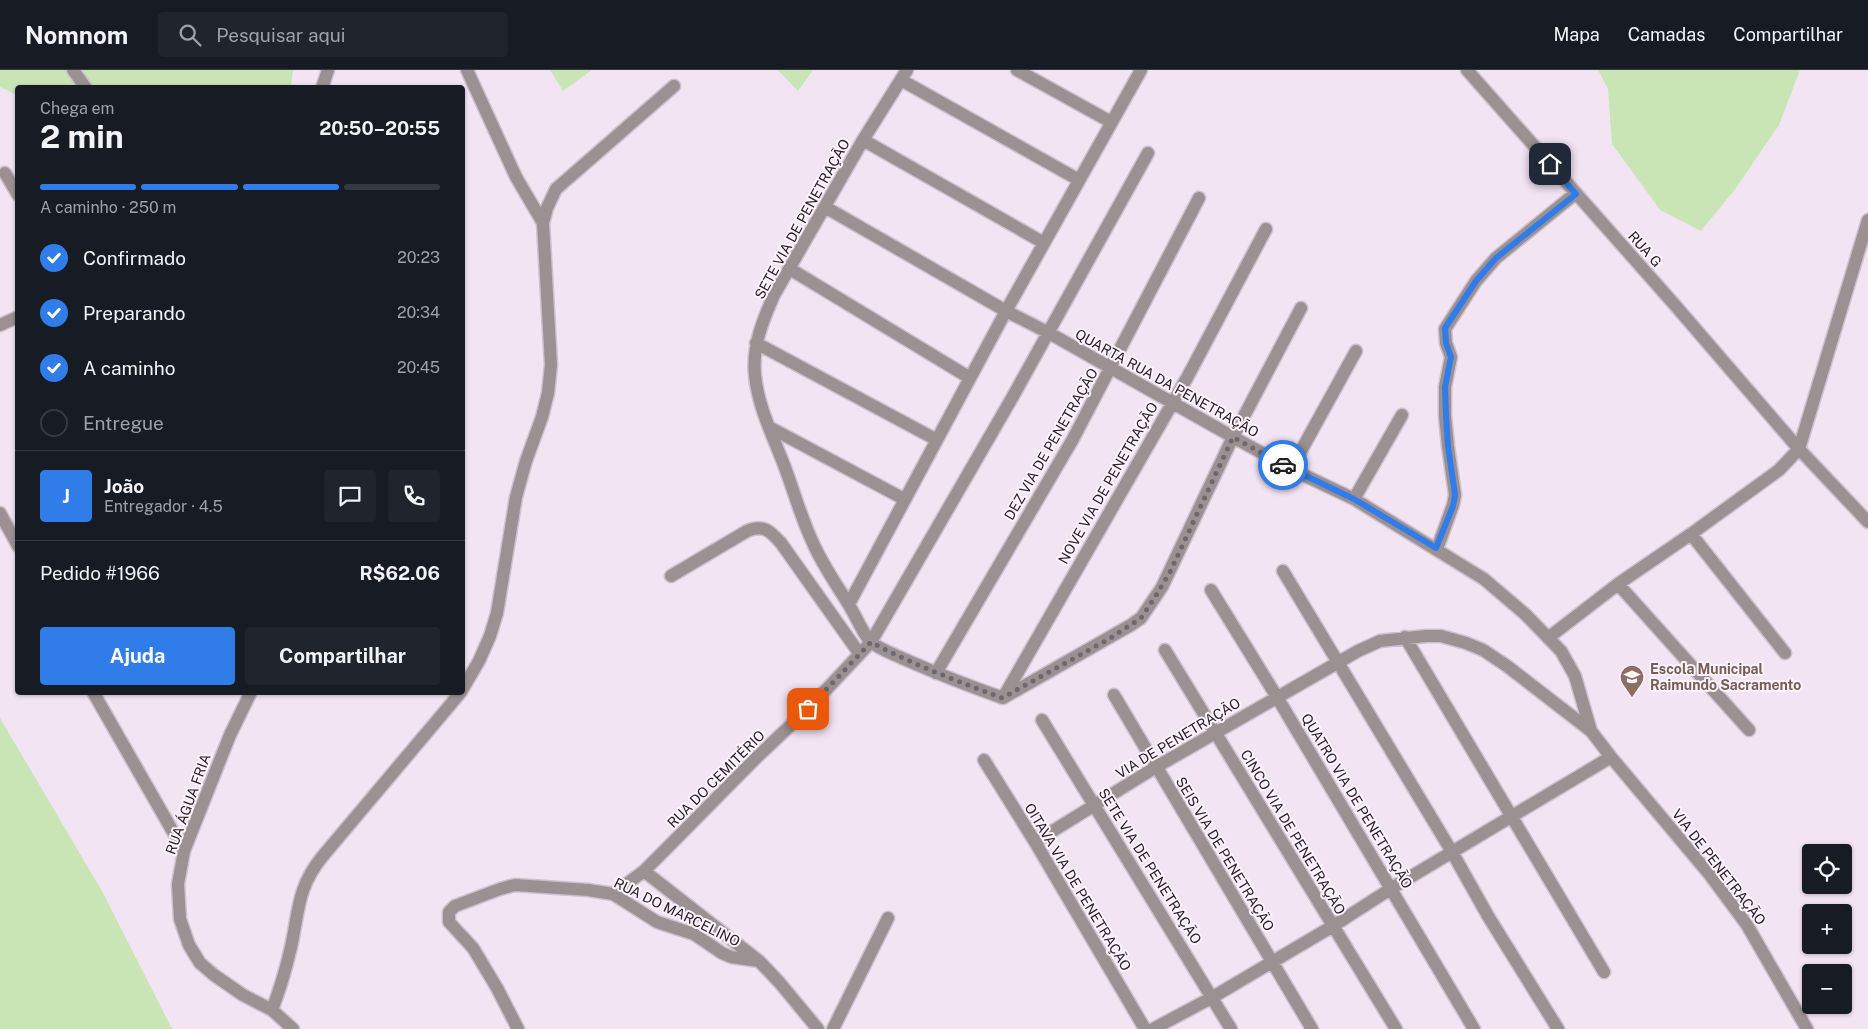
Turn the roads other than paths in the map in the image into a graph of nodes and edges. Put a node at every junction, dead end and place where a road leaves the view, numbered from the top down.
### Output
1 (73, 70) edge
2 (328, 70) edge
3 (467, 70) edge
4 (1017, 70) edge
5 (1141, 70) edge
6 (1467, 70) edge
7 (904, 75) edge
8 (84, 85) edge
9 (323, 85) edge
10 (674, 86) dead end
11 (1111, 122) junction
12 (863, 140) junction
13 (1148, 153) dead end
14 (5, 173) dead end
15 (1079, 180) junction
16 (15, 190) edge
17 (1576, 194) junction
18 (1199, 198) dead end
19 (825, 207) junction
20 (1868, 220) edge
21 (543, 223) junction
22 (1266, 230) dead end
23 (1044, 243) junction
24 (790, 269) junction
25 (1301, 308) dead end
26 (1006, 311) junction
27 (15, 318) edge
28 (0, 325) edge
29 (1049, 333) junction
30 (756, 343) junction
31 (1356, 351) dead end
32 (1111, 369) junction
33 (970, 378) junction
34 (1172, 402) junction
35 (1402, 415) dead end
36 (769, 427) junction
37 (1233, 437) junction
38 (937, 440) junction
39 (1799, 448) junction
40 (1291, 469) junction
41 (904, 499) junction
42 (1354, 499) junction
43 (0, 513) edge
44 (1868, 522) edge
45 (1691, 534) junction
46 (15, 540) edge
47 (1436, 548) junction
48 (1283, 571) dead end
49 (671, 576) dead end
50 (1618, 584) junction
51 (1211, 590) dead end
52 (849, 604) junction
53 (1405, 637) junction
54 (1548, 638) junction
55 (871, 642) junction
56 (1165, 650) dead end
57 (859, 653) junction
58 (1785, 653) dead end
59 (1337, 661) junction
60 (936, 673) junction
61 (465, 686) edge
62 (95, 695) edge
63 (250, 695) edge
64 (459, 695) edge
65 (1114, 695) dead end
66 (1277, 697) junction
67 (1002, 698) junction
68 (1042, 720) dead end
69 (1749, 730) dead end
70 (1591, 731) junction
71 (1215, 733) junction
72 (1610, 757) junction
73 (984, 760) dead end
74 (1156, 768) junction
75 (1095, 805) junction
76 (1512, 816) junction
77 (1035, 842) junction
78 (184, 851) junction
79 (1452, 852) junction
80 (644, 871) junction
81 (1392, 888) junction
82 (613, 894) junction
83 (888, 918) dead end
84 (1333, 926) junction
85 (758, 961) junction
86 (1272, 962) junction
87 (1604, 972) dead end
88 (1213, 997) junction
89 (272, 1010) junction
90 (293, 1029) edge
91 (518, 1029) edge
92 (818, 1029) edge
93 (833, 1029) edge
94 (1145, 1029) edge
95 (1153, 1029) edge
96 (1231, 1029) edge
97 (1312, 1029) edge
98 (1396, 1029) edge
99 (1474, 1029) edge
100 (1558, 1029) edge
101 (1807, 1029) edge

1 - 8 street
2 - 9 street
3 - 21 street
4 - 11 street
5 - 11 street
6 - 17 street, RUA G
7 - 12 street, SETE VIA DE PENETRAÇÃO
7 - 15 street
10 - 21 street
11 - 15 street
12 - 19 street, SETE VIA DE PENETRAÇÃO
12 - 23 street
13 - 29 street, RUA DO CEMITÉRIO
14 - 16 street
15 - 23 street
17 - 39 street, RUA G
17 - 47 street
18 - 32 street, DEZ VIA DE PENETRAÇÃO
19 - 24 street, SETE VIA DE PENETRAÇÃO
19 - 26 street, QUARTA RUA DA PENETRAÇÃO
20 - 39 street
21 - 61 street
22 - 34 street, NOVE VIA DE PENETRAÇÃO
23 - 26 street
24 - 30 street, SETE VIA DE PENETRAÇÃO
24 - 33 street
25 - 37 street
26 - 29 street, QUARTA RUA DA PENETRAÇÃO
26 - 33 street
27 - 28 street
29 - 32 street, QUARTA RUA DA PENETRAÇÃO
29 - 55 street, RUA DO CEMITÉRIO
30 - 36 street, SETE VIA DE PENETRAÇÃO
30 - 38 street
31 - 40 street
32 - 34 street, QUARTA RUA DA PENETRAÇÃO
32 - 60 street, DEZ VIA DE PENETRAÇÃO
33 - 38 street
34 - 37 street, QUARTA RUA DA PENETRAÇÃO
34 - 67 street, NOVE VIA DE PENETRAÇÃO
35 - 42 street
36 - 41 street
36 - 52 street, SETE VIA DE PENETRAÇÃO
37 - 40 street, QUARTA RUA DA PENETRAÇÃO
37 - 67 street
38 - 41 street
39 - 44 street, RUA G
39 - 45 street
40 - 42 street, QUARTA RUA DA PENETRAÇÃO
41 - 52 street
42 - 47 street, QUARTA RUA DA PENETRAÇÃO
43 - 46 street
45 - 50 street
45 - 58 street
47 - 54 street, QUARTA RUA DA PENETRAÇÃO
48 - 59 street
49 - 57 street
50 - 54 street
50 - 69 street
51 - 66 street, QUATRO VIA DE PENETRAÇÃO
52 - 55 street, SETE VIA DE PENETRAÇÃO
53 - 59 street, VIA DE PENETRAÇÃO
53 - 70 street, VIA DE PENETRAÇÃO
53 - 76 street
54 - 70 street, QUARTA RUA DA PENETRAÇÃO
55 - 57 street, RUA DO CEMITÉRIO
55 - 60 street
56 - 71 street, CINCO VIA DE PENETRAÇÃO
57 - 80 street, RUA DO CEMITÉRIO
59 - 66 street, VIA DE PENETRAÇÃO
59 - 79 street
60 - 67 street
62 - 78 street
63 - 78 street, RUA ÁGUA FRIA
64 - 89 street
65 - 74 street, SEIS VIA DE PENETRAÇÃO
66 - 71 street, VIA DE PENETRAÇÃO
66 - 81 street, QUATRO VIA DE PENETRAÇÃO
68 - 75 street, SETE VIA DE PENETRAÇÃO
70 - 72 street, VIA DE PENETRAÇÃO
71 - 74 street, VIA DE PENETRAÇÃO
71 - 84 street, CINCO VIA DE PENETRAÇÃO
72 - 76 street
72 - 101 street, VIA DE PENETRAÇÃO
73 - 77 street, OITAVA VIA DE PENETRAÇÃO
74 - 75 street, VIA DE PENETRAÇÃO
74 - 86 street, SEIS VIA DE PENETRAÇÃO
75 - 77 street, VIA DE PENETRAÇÃO
75 - 88 street, SETE VIA DE PENETRAÇÃO
76 - 79 street
76 - 87 street
77 - 94 street, OITAVA VIA DE PENETRAÇÃO
78 - 89 street, RUA ÁGUA FRIA
79 - 81 street
79 - 100 street
80 - 82 street, RUA DO CEMITÉRIO
80 - 85 street
81 - 84 street
81 - 99 street, QUATRO VIA DE PENETRAÇÃO
82 - 85 street, RUA DO MARCELINO
82 - 91 street, RUA DO MARCELINO
83 - 93 street
84 - 86 street
84 - 98 street, CINCO VIA DE PENETRAÇÃO
85 - 92 street
86 - 88 street
86 - 97 street, SEIS VIA DE PENETRAÇÃO
88 - 95 street
88 - 96 street, SETE VIA DE PENETRAÇÃO
89 - 90 street, RUA ÁGUA FRIA

